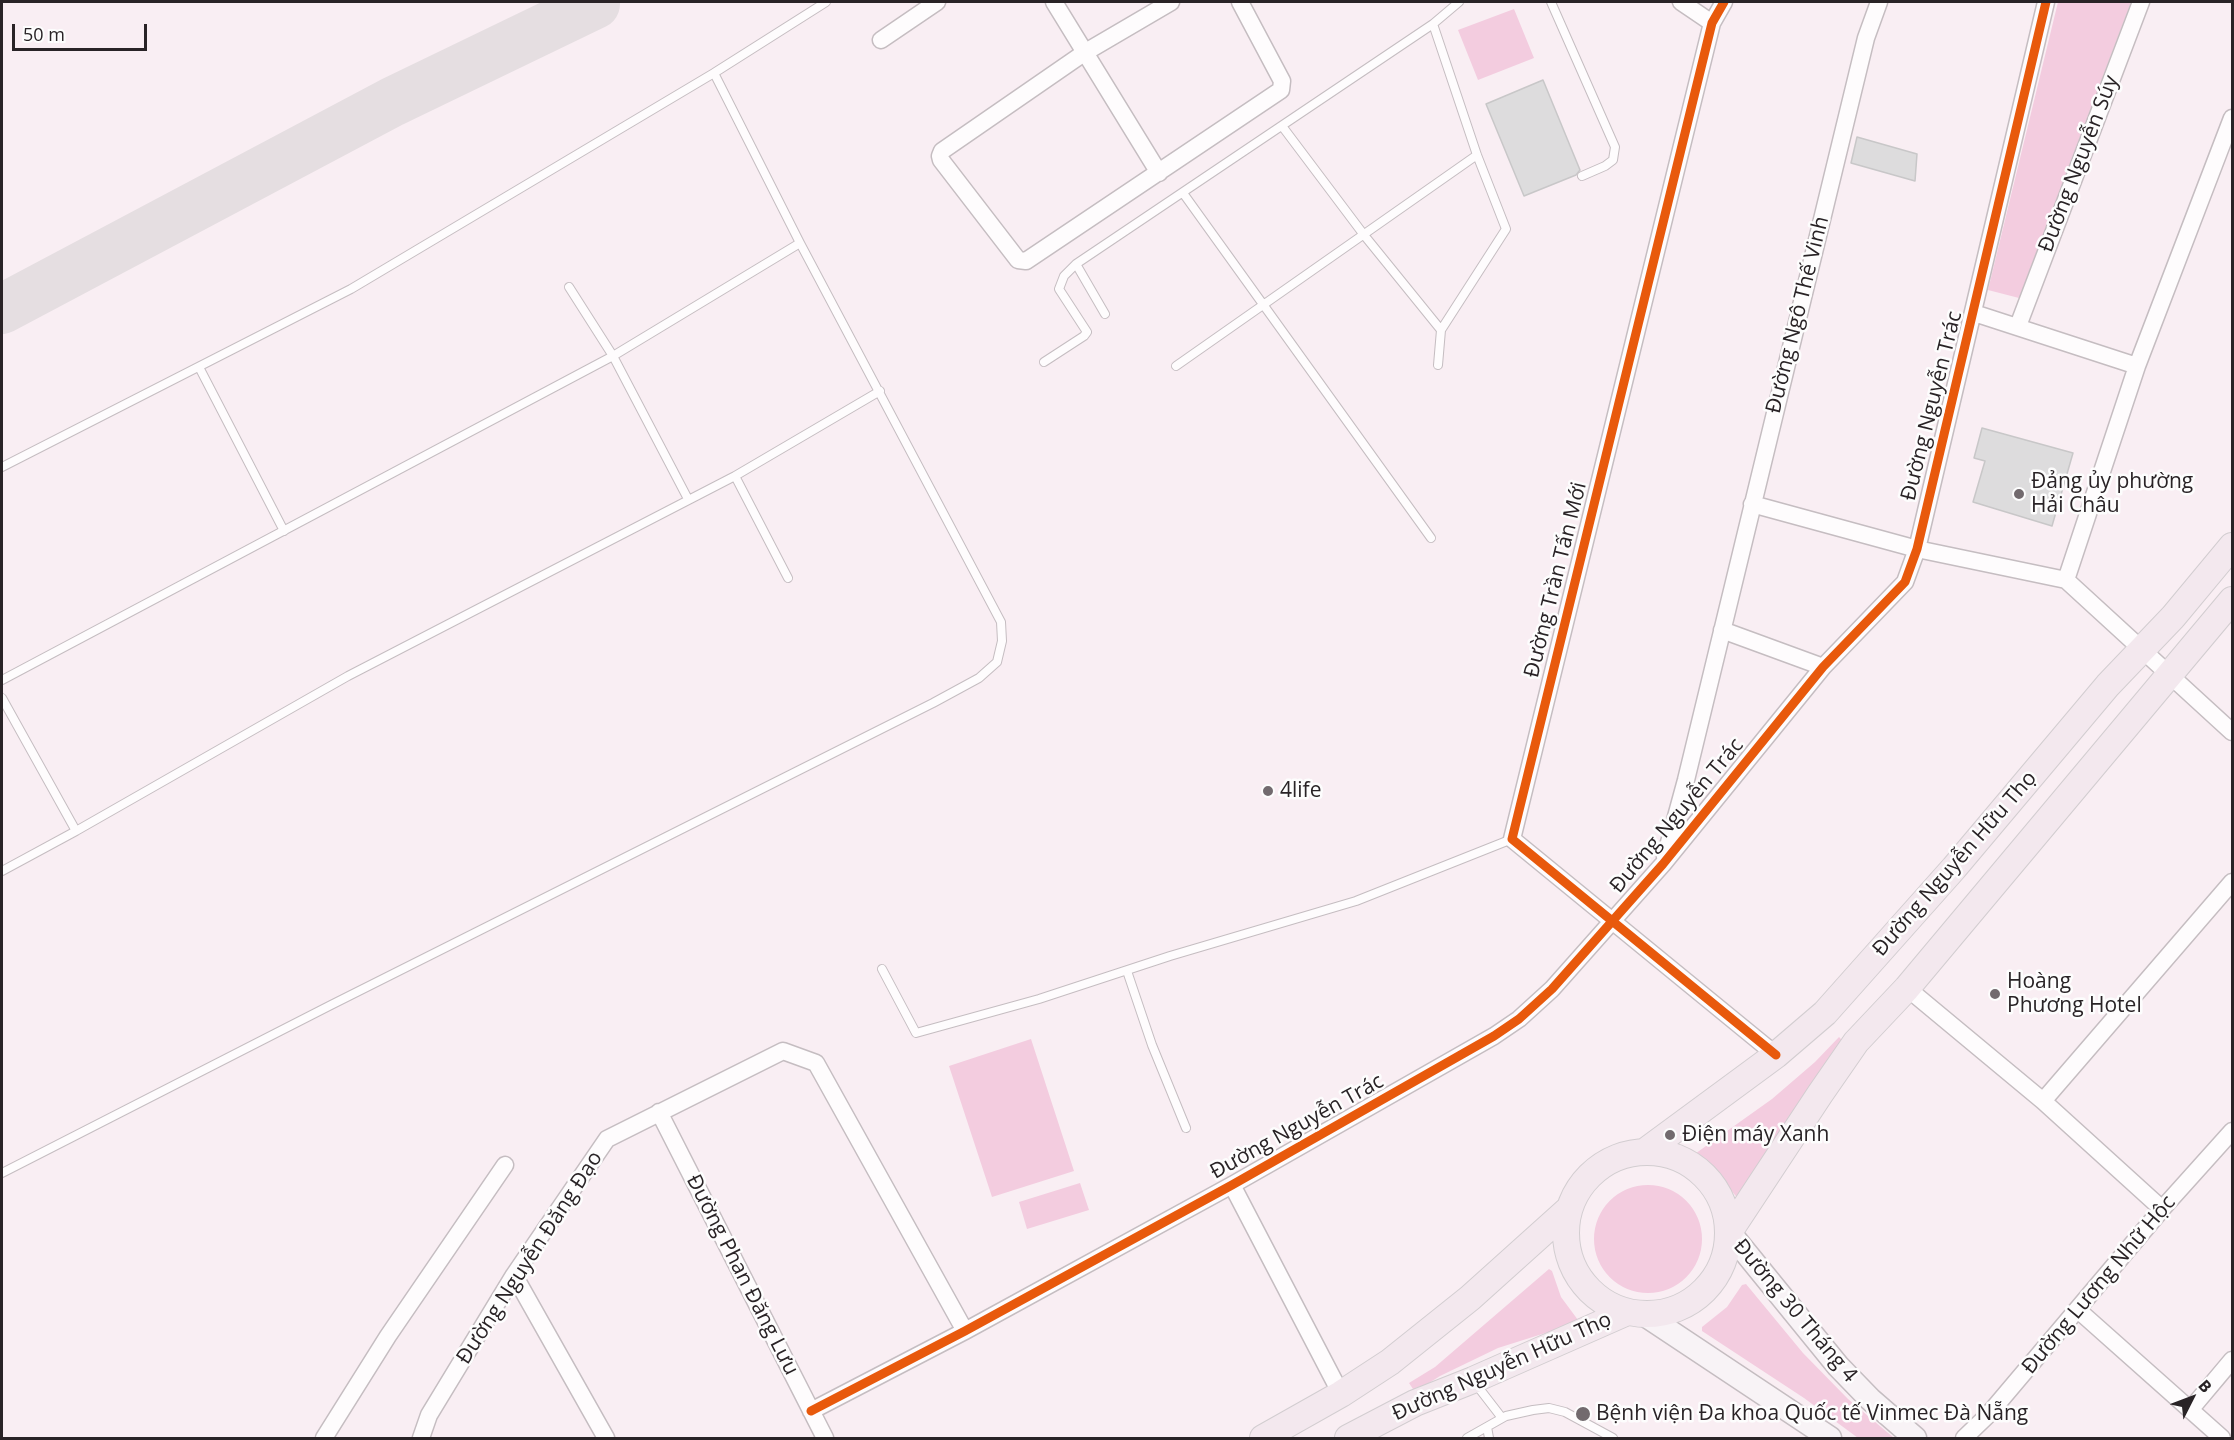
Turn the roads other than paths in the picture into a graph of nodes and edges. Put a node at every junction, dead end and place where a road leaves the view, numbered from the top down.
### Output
1 (826, 2) edge
2 (937, 2) edge
3 (1054, 2) edge
4 (1171, 2) edge
5 (1240, 2) edge
6 (1459, 2) edge
7 (1551, 2) edge
8 (1681, 2) edge
9 (1724, 2) edge
10 (1879, 2) edge
11 (2046, 2) edge
12 (2141, 2) edge
13 (1712, 23) junction
14 (1432, 24) junction
15 (881, 40) dead end
16 (1084, 53) junction
17 (714, 73) junction
18 (2232, 118) edge
19 (1282, 126) junction
20 (1477, 156) junction
21 (1159, 173) junction
22 (1582, 176) dead end
23 (1183, 193) junction
24 (1364, 235) junction
25 (800, 243) junction
26 (1076, 264) junction
27 (569, 287) dead end
28 (1264, 306) junction
29 (1974, 313) junction
30 (1106, 314) dead end
31 (2018, 326) junction
32 (1441, 330) junction
33 (613, 356) junction
34 (1044, 362) dead end
35 (1438, 365) dead end
36 (1176, 366) dead end
37 (2137, 366) junction
38 (199, 367) junction
39 (880, 391) junction
40 (2, 467) edge
41 (735, 476) junction
42 (688, 500) junction
43 (1752, 504) junction
44 (284, 531) junction
45 (1431, 538) dead end
46 (2232, 546) edge
47 (1917, 549) junction
48 (788, 578) dead end
49 (2066, 580) junction
50 (2232, 600) edge
51 (1722, 630) junction
52 (2142, 650) junction
53 (1823, 667) junction
54 (2171, 674) junction
55 (2, 680) edge
56 (2, 698) edge
57 (2232, 732) edge
58 (76, 831) junction
59 (1512, 839) junction
60 (1663, 864) junction
61 (2, 871) edge
62 (2232, 882) edge
63 (1614, 920) junction
64 (882, 969) dead end
65 (1127, 971) junction
66 (1907, 988) junction
67 (1776, 1055) junction
68 (2043, 1101) junction
69 (659, 1112) junction
70 (1186, 1128) dead end
71 (2232, 1131) edge
72 (1647, 1150) junction
73 (505, 1165) dead end
74 (2, 1173) edge
75 (1232, 1185) junction
76 (1569, 1209) junction
77 (2162, 1209) junction
78 (1729, 1232) junction
79 (514, 1275) junction
80 (2078, 1310) junction
81 (1635, 1314) junction
82 (965, 1331) junction
83 (2232, 1360) edge
84 (1473, 1380) junction
85 (1341, 1395) junction
86 (2190, 1410) junction
87 (811, 1411) junction
88 (1502, 1418) junction
89 (1487, 1427) junction
90 (1356, 1436) edge
91 (1823, 1436) edge
92 (324, 1438) edge
93 (421, 1438) edge
94 (606, 1438) edge
95 (825, 1438) edge
96 (1263, 1438) edge
97 (1467, 1438) edge
98 (1489, 1438) edge
99 (1613, 1438) edge
100 (1915, 1438) edge
101 (1964, 1438) edge
102 (2222, 1438) edge

1 - 17 lane
2 - 15 street
3 - 16 street
4 - 16 street
5 - 21 street
6 - 14 lane
7 - 22 lane
8 - 13 street
9 - 13 street, Đường Trần Tấn Mới
10 - 43 street, Đường Ngô Thế Vinh
11 - 29 street, Đường Nguyễn Trác
12 - 31 street, Đường Nguyễn Súy
13 - 59 street, Đường Trần Tấn Mới
14 - 19 lane
14 - 20 lane
16 - 21 street
16 - 21 street
17 - 25 lane
17 - 38 lane
18 - 37 street
19 - 23 lane
19 - 24 lane
20 - 24 lane
20 - 32 lane
23 - 26 lane
23 - 28 lane
24 - 28 lane
24 - 32 lane
25 - 33 lane
25 - 39 lane
26 - 30 lane
26 - 34 lane
27 - 33 lane
28 - 36 lane
28 - 45 lane
29 - 31 street
29 - 47 street, Đường Nguyễn Trác
31 - 37 street
32 - 35 lane
33 - 42 lane
33 - 44 lane
37 - 49 street
38 - 40 lane
38 - 44 lane
39 - 41 lane
39 - 74 lane
41 - 42 lane
41 - 48 lane
42 - 58 lane
43 - 47 street
43 - 51 street, Đường Ngô Thế Vinh
44 - 55 lane
46 - 52 main road, Đường Nguyễn Hữu Thọ
47 - 49 street
47 - 53 street, Đường Nguyễn Trác
49 - 52 street
50 - 54 main road, Đường Nguyễn Hữu Thọ
51 - 53 street
51 - 60 street, Đường Ngô Thế Vinh
52 - 54 street
52 - 67 main road, Đường Nguyễn Hữu Thọ
53 - 60 street, Đường Nguyễn Trác
54 - 57 street
54 - 66 main road, Đường Nguyễn Hữu Thọ
56 - 58 lane
58 - 61 lane
59 - 63 street
59 - 65 lane
60 - 63 street, Đường Nguyễn Trác
62 - 68 street
63 - 67 street
63 - 75 street, Đường Nguyễn Trác
64 - 65 lane
65 - 70 lane
66 - 68 street
66 - 78 main road, Đường Nguyễn Hữu Thọ
67 - 72 main road, Đường Nguyễn Hữu Thọ
68 - 77 street
69 - 79 street, Đường Nguyễn Đăng Đạo
69 - 82 street, Đường Nguyễn Đăng Đạo
69 - 87 street, Đường Phan Đăng Lưu
71 - 77 street, Đường Lương Nhữ Hộc
72 - 76 main road
72 - 78 main road
73 - 92 street
75 - 82 street, Đường Nguyễn Trác
75 - 85 street
76 - 81 main road
76 - 85 main road
77 - 80 street, Đường Lương Nhữ Hộc
78 - 81 main road
78 - 100 street, Đường 30 Tháng 4
79 - 93 street, Đường Nguyễn Đăng Đạo
79 - 94 street
80 - 86 street
80 - 101 street, Đường Lương Nhữ Hộc
81 - 84 main road, Đường Nguyễn Hữu Thọ
81 - 91 street
82 - 87 street, Đường Nguyễn Trác
83 - 86 street
84 - 88 lane
84 - 90 main road, Đường Nguyễn Hữu Thọ
85 - 96 main road
86 - 102 street
87 - 95 street, Đường Phan Đăng Lưu
88 - 89 lane
88 - 99 lane
89 - 97 lane
89 - 98 lane

